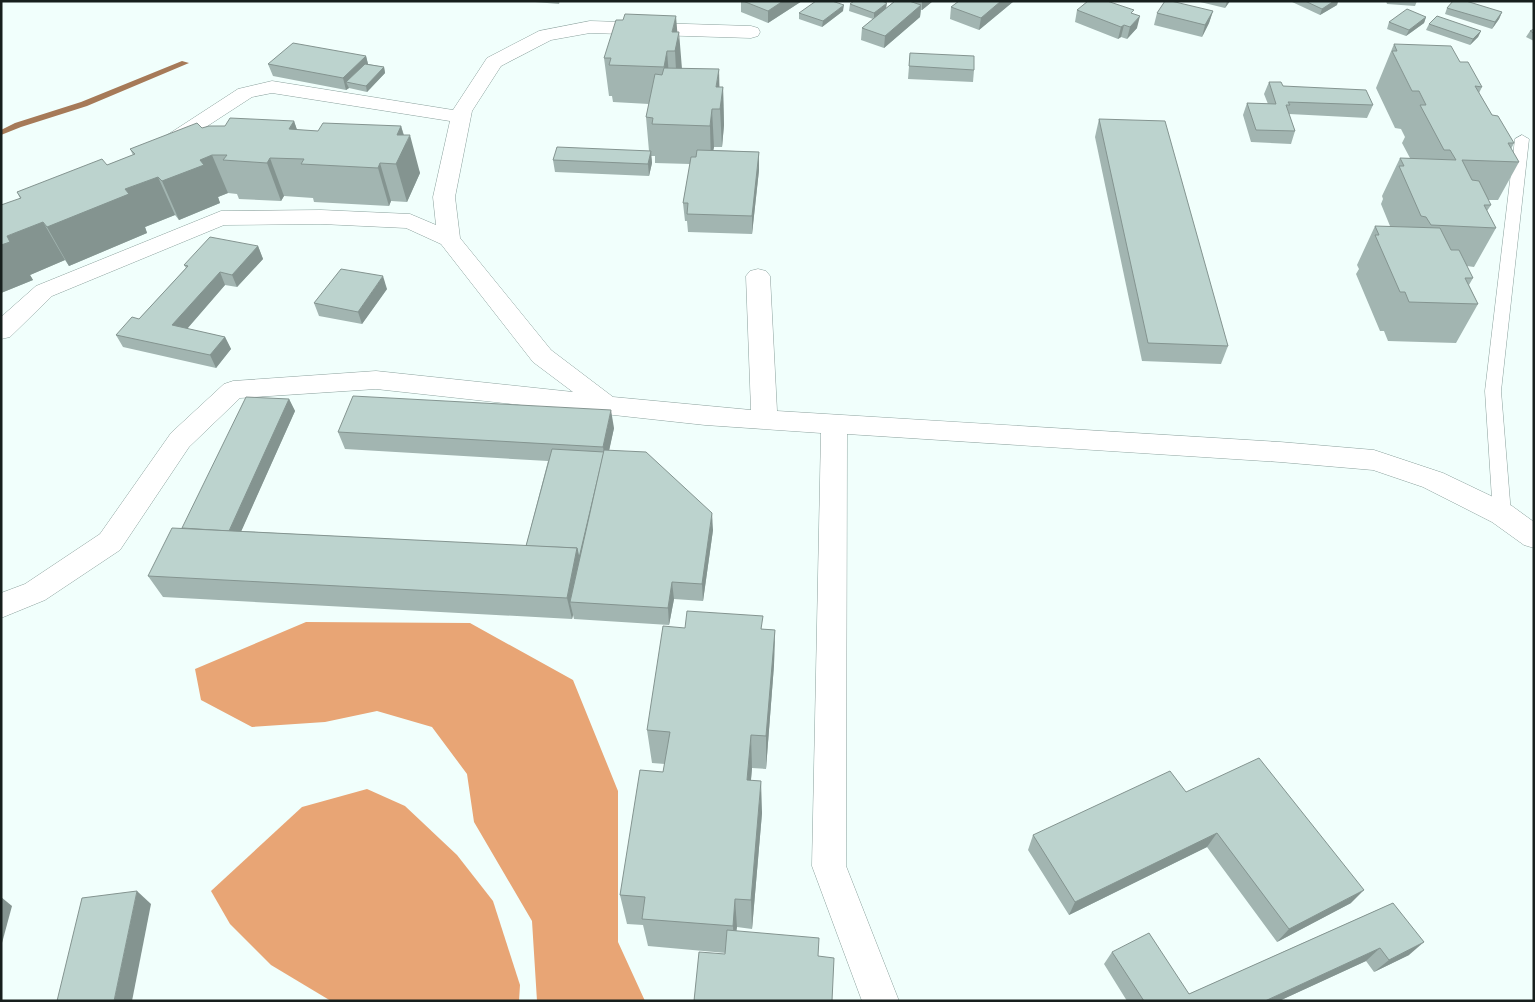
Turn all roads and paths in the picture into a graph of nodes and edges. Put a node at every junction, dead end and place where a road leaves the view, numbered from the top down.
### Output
1 (751, 32) dead end
2 (461, 116) junction
3 (1522, 139) dead end
4 (165, 145) edge
5 (449, 239) junction
6 (758, 276) dead end
7 (1, 331) edge
8 (605, 404) junction
9 (764, 419) junction
10 (834, 424) junction
11 (1502, 514) junction
12 (1534, 537) edge
13 (1, 606) edge
14 (881, 1001) edge

1 - 2 street
2 - 4 street
2 - 5 street
3 - 11 lane
5 - 7 street
5 - 8 street
6 - 9 street
8 - 9 street
8 - 13 street
9 - 10 street
10 - 11 street
10 - 14 street
11 - 12 street

